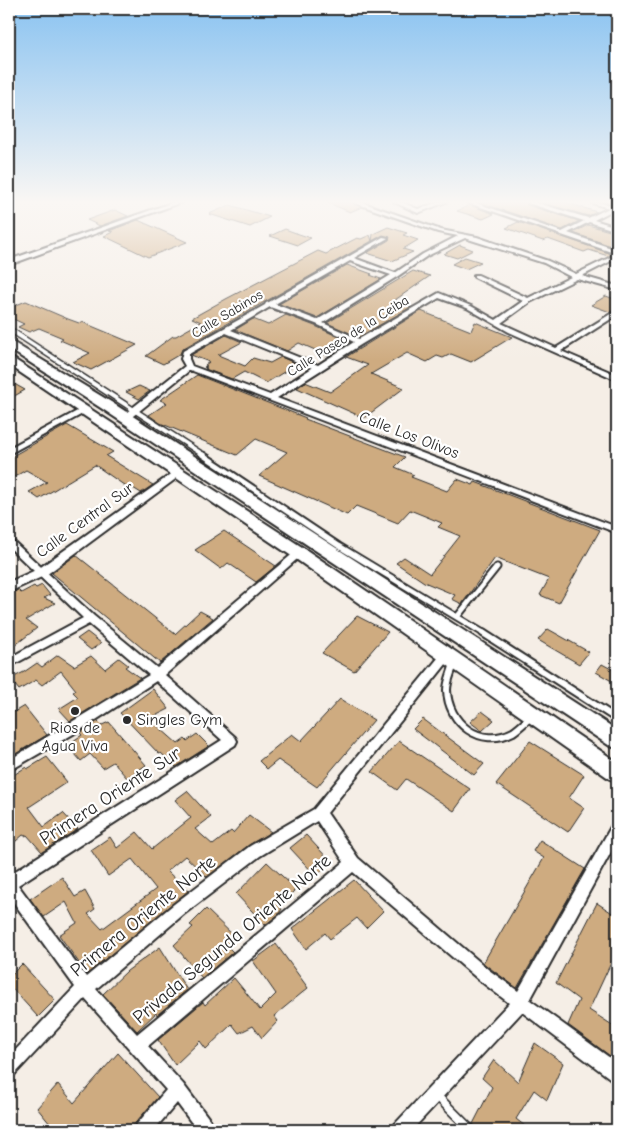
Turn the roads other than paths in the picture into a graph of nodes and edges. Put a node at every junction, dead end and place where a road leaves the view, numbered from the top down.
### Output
1 (31, 255) edge
2 (356, 255) edge
3 (426, 255) edge
4 (524, 255) edge
5 (617, 256) edge
6 (350, 259) junction
7 (9, 263) edge
8 (396, 275) junction
9 (476, 276) dead end
10 (577, 277) junction
11 (617, 288) edge
12 (528, 301) junction
13 (268, 304) junction
14 (617, 312) edge
15 (318, 323) junction
16 (496, 323) junction
17 (9, 329) edge
18 (225, 330) junction
19 (359, 342) junction
20 (9, 344) edge
21 (556, 351) junction
22 (9, 360) edge
23 (189, 367) junction
24 (318, 368) junction
25 (617, 378) edge
26 (271, 398) junction
27 (84, 411) junction
28 (130, 414) junction
29 (9, 451) edge
30 (177, 473) junction
31 (617, 530) edge
32 (9, 542) edge
33 (299, 553) junction
34 (497, 567) dead end
35 (42, 572) junction
36 (9, 587) edge
37 (457, 617) junction
38 (90, 619) junction
39 (451, 658) junction
40 (9, 663) edge
41 (157, 675) junction
42 (534, 715) junction
43 (617, 719) edge
44 (617, 740) edge
45 (9, 766) edge
46 (617, 773) edge
47 (319, 813) junction
48 (617, 828) edge
49 (353, 863) junction
50 (9, 884) edge
51 (85, 988) junction
52 (520, 1003) junction
53 (136, 1045) junction
54 (9, 1068) edge
55 (617, 1073) edge
56 (177, 1090) junction
57 (434, 1093) junction
58 (143, 1130) edge
59 (207, 1130) edge
60 (401, 1130) edge
61 (471, 1130) edge

1 - 7 street
2 - 6 street, Calle Sabinos
3 - 8 street
4 - 10 street
5 - 10 street
6 - 8 street
6 - 13 street, Calle Sabinos
8 - 15 street
9 - 12 street
10 - 11 street
10 - 12 street
12 - 16 street
13 - 15 street
13 - 18 street, Calle Sabinos
14 - 21 street
15 - 19 street
16 - 19 street, Calle Paseo de la Ceiba
16 - 21 street
17 - 28 lane
18 - 23 street, Calle Sabinos
18 - 24 street
19 - 24 street, Calle Paseo de la Ceiba
20 - 28 main road
21 - 25 street
22 - 27 main road
23 - 26 street, Calle Los Olivos
23 - 28 street
24 - 26 street, Calle Paseo de la Ceiba
26 - 31 street, Calle Los Olivos
27 - 29 street
27 - 30 main road
28 - 37 lane
28 - 44 main road
30 - 33 main road
30 - 35 street, Calle Central Sur
32 - 35 street
33 - 39 main road
33 - 41 street
34 - 37 lane
35 - 36 street, Calle Central Sur
35 - 38 street
37 - 43 lane
38 - 40 street
38 - 41 street
39 - 42 main road
39 - 42 lane
39 - 47 street
41 - 45 street
41 - 50 street, Primera Oriente Sur
42 - 46 main road
47 - 49 street
47 - 51 street, Primera Oriente Norte
48 - 52 street
49 - 52 street
49 - 53 street, Privada Segunda Oriente Norte
50 - 51 street
51 - 53 street
51 - 54 street, Primera Oriente Norte
52 - 55 street
52 - 57 street
53 - 56 street
56 - 58 street
56 - 59 street
57 - 60 street
57 - 61 lane

